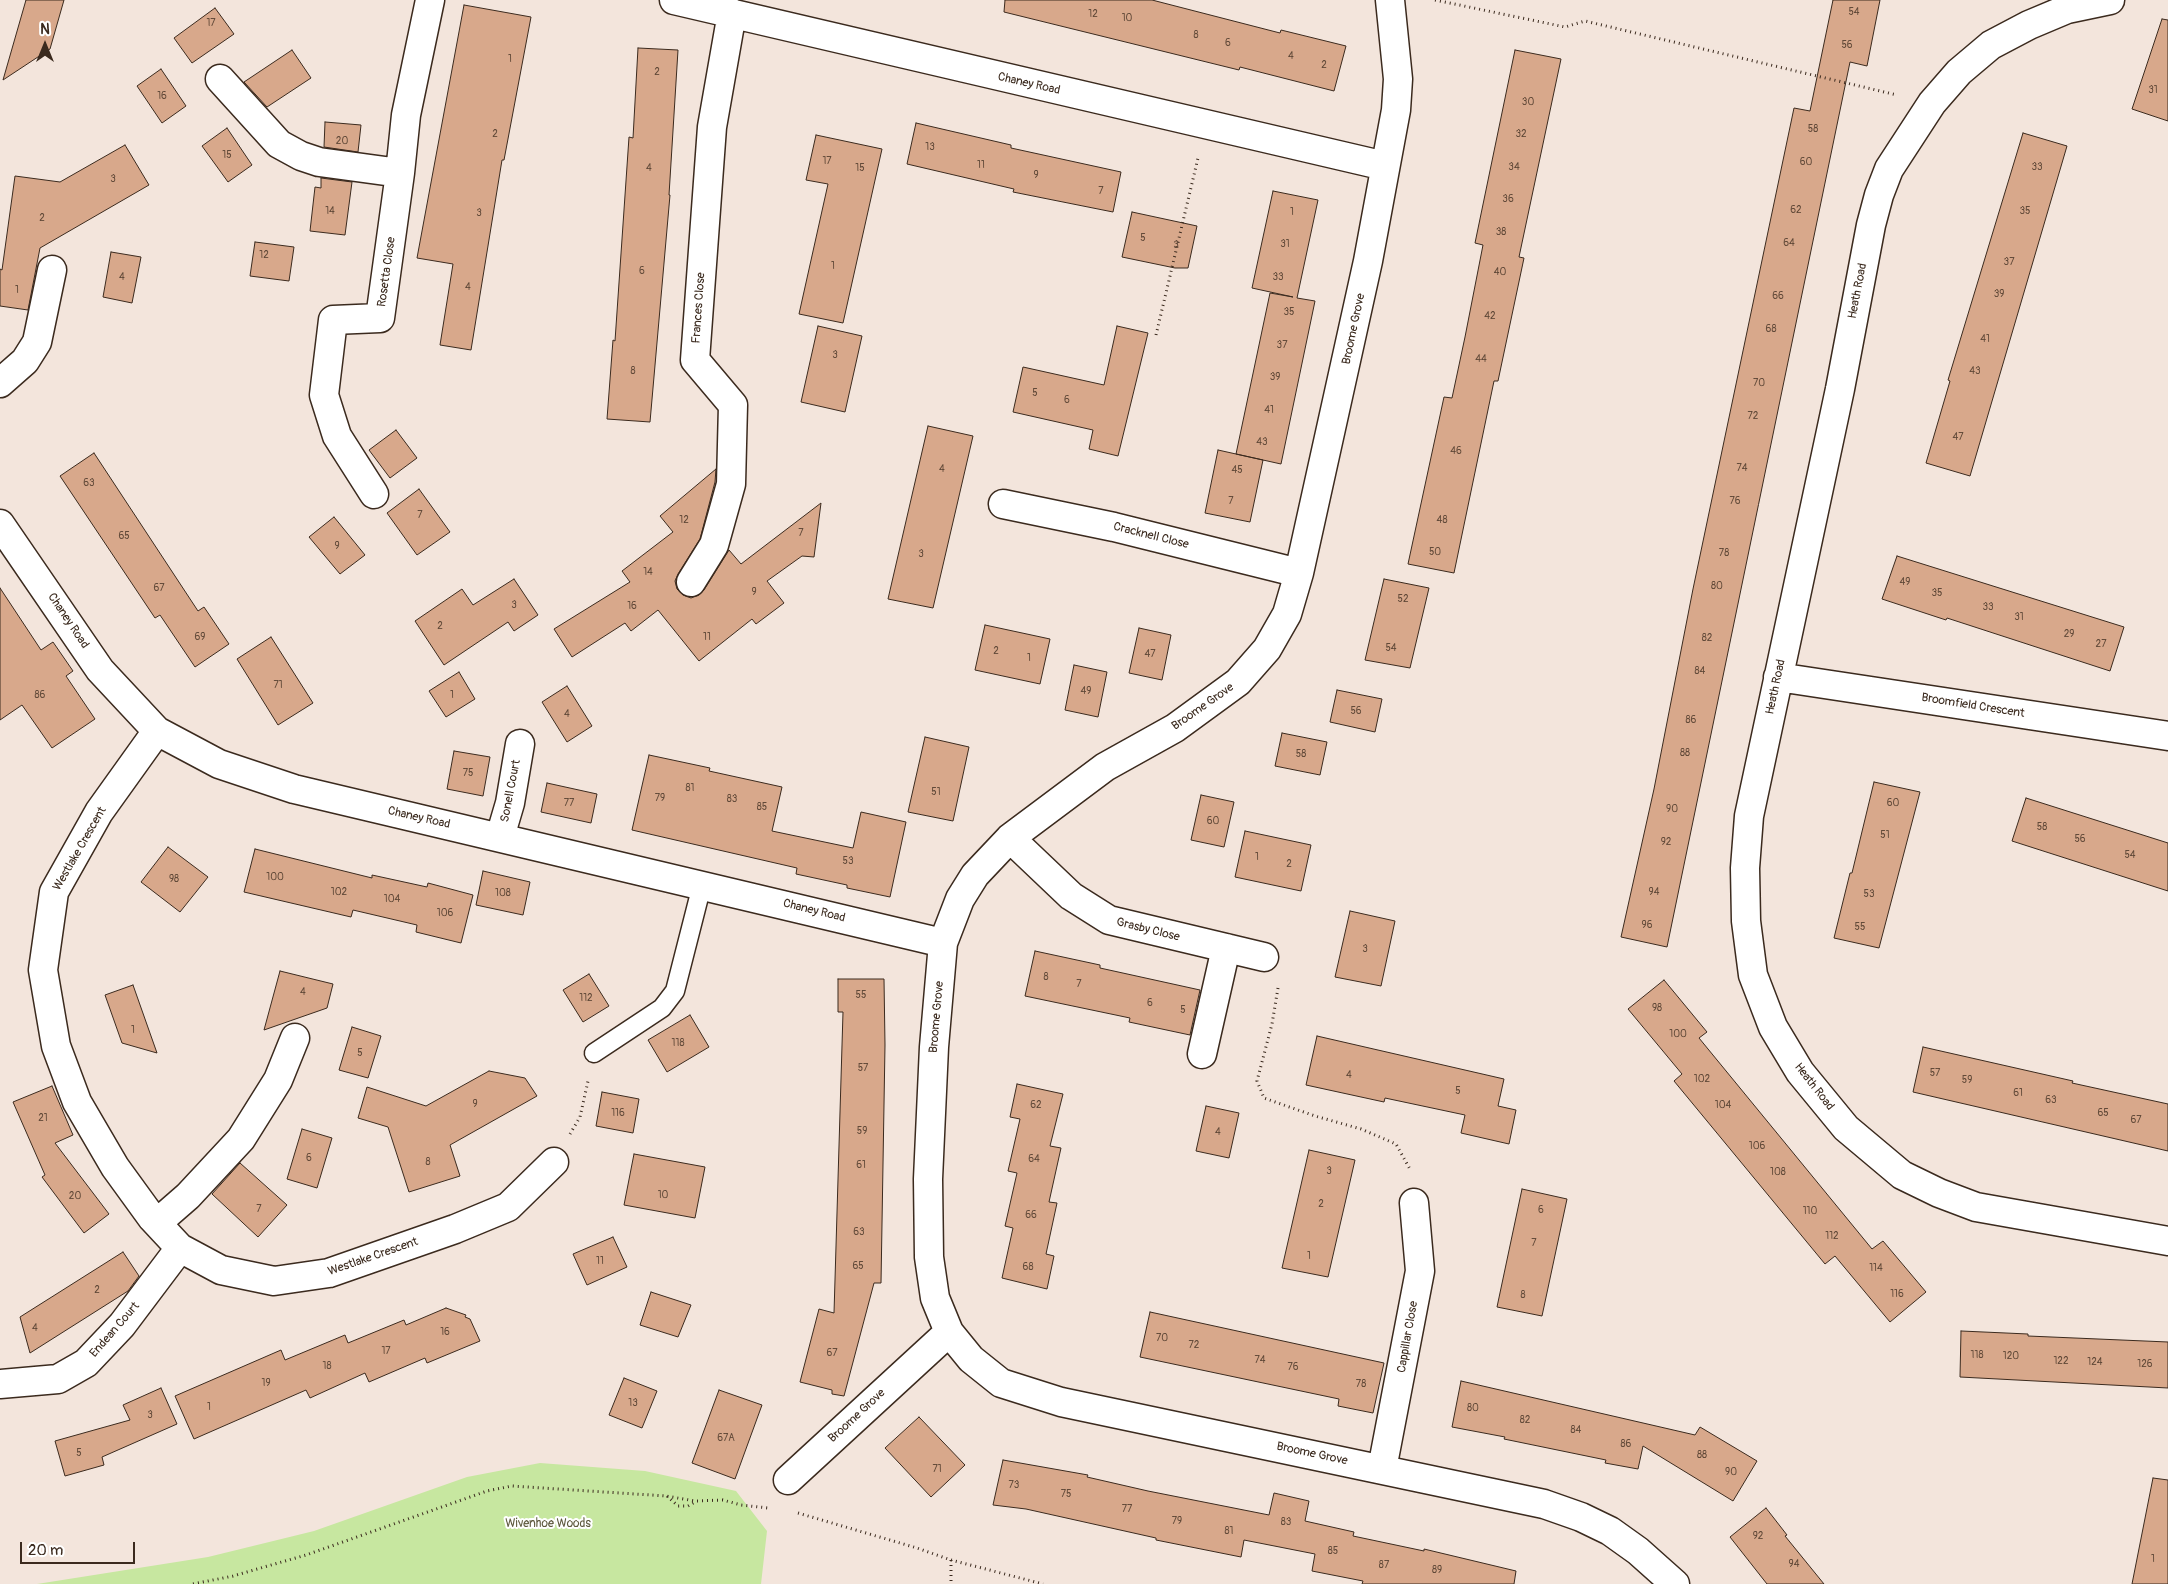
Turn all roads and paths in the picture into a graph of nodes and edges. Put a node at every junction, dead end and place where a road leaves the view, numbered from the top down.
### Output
1 (430, 0) edge
2 (674, 0) edge
3 (1390, 0) edge
4 (1435, 0) edge
5 (2110, 0) edge
6 (732, 13) junction
7 (220, 79) dead end
8 (1932, 104) junction
9 (1206, 126) junction
10 (1384, 166) junction
11 (400, 174) junction
12 (52, 270) dead end
13 (1156, 335) dead end
14 (0, 383) edge
15 (374, 494) dead end
16 (1002, 504) dead end
17 (0, 524) edge
18 (1299, 574) junction
19 (691, 582) dead end
20 (1778, 677) junction
21 (157, 731) junction
22 (2168, 736) edge
23 (520, 744) dead end
24 (500, 837) junction
25 (1010, 838) junction
26 (702, 885) junction
27 (943, 943) junction
28 (1226, 948) junction
29 (1264, 957) joint
30 (295, 1038) dead end
31 (594, 1053) joint
32 (1202, 1054) dead end
33 (554, 1162) joint
34 (1414, 1203) joint
35 (157, 1223) junction
36 (2168, 1241) edge
37 (180, 1248) junction
38 (949, 1332) junction
39 (0, 1384) edge
40 (1382, 1469) junction
41 (788, 1480) dead end
42 (666, 1496) junction
43 (695, 1501) junction
44 (772, 1508) dead end
45 (792, 1512) dead end
46 (951, 1560) junction
47 (193, 1584) edge
48 (952, 1584) edge
49 (1042, 1584) edge
50 (1676, 1584) edge

1 - 11 street, Rosetta Close
2 - 6 street, Chaney Road
3 - 10 street, Broome Grove
4 - 8 path
5 - 8 street, Heath Road
6 - 9 street, Chaney Road
6 - 19 street, Frances Close
7 - 11 street
8 - 20 street, Heath Road
9 - 10 street, Chaney Road
9 - 13 path
10 - 18 street, Broome Grove
11 - 15 street, Rosetta Close
12 - 14 street
16 - 18 street, Cracknell Close
17 - 21 street, Chaney Road
18 - 25 street, Broome Grove
20 - 22 street, Broomfield Crescent
20 - 36 street, Heath Road
21 - 24 street, Chaney Road
21 - 35 street, Westlake Crescent
23 - 24 street, Sonell Court
24 - 26 street, Chaney Road
25 - 27 street, Broome Grove
25 - 28 street, Grasby Close
26 - 27 street, Chaney Road
26 - 31 lane
27 - 38 street, Broome Grove
28 - 29 street, Grasby Close
28 - 32 street
29 - 34 path
30 - 35 street
31 - 33 path
33 - 37 street, Westlake Crescent
34 - 40 street, Cappillar Close
35 - 37 street, Westlake Crescent
37 - 39 street, Endean Court
38 - 40 street, Broome Grove
38 - 41 street, Broome Grove
40 - 50 street, Broome Grove
42 - 43 path
42 - 43 path
42 - 47 path
43 - 44 path
45 - 46 path
46 - 48 path
46 - 49 path

